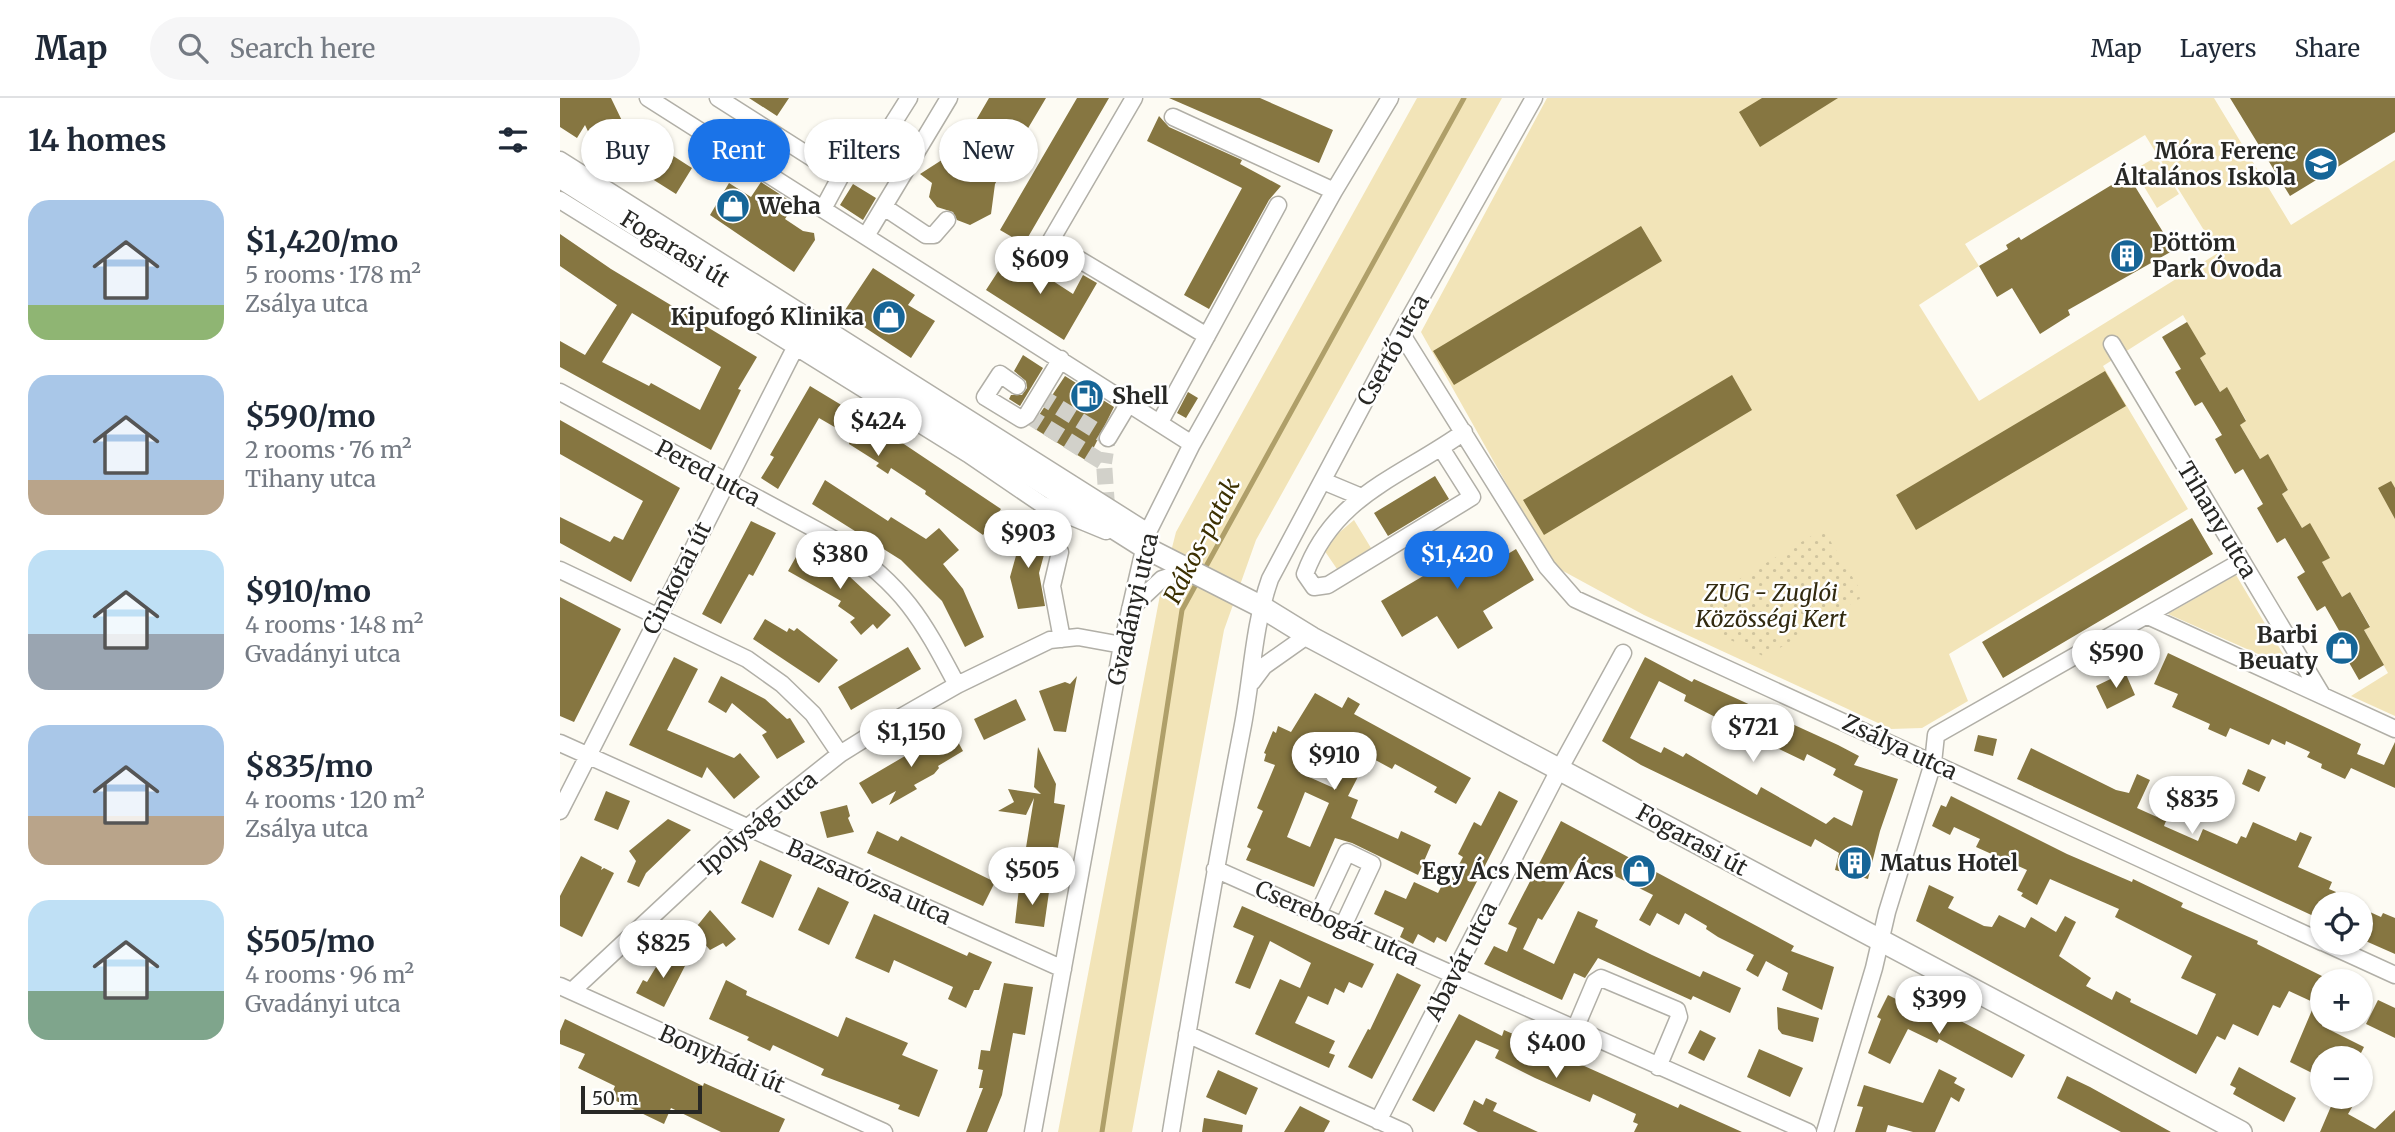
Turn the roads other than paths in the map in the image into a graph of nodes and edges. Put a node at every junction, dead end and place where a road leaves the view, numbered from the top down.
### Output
1 (648, 98) edge
2 (718, 98) edge
3 (909, 98) edge
4 (949, 98) edge
5 (1390, 98) edge
6 (1534, 98) edge
7 (1134, 99) edge
8 (1173, 117) dead end
9 (895, 119) edge
10 (804, 153) edge
11 (560, 160) edge
12 (560, 177) edge
13 (838, 182) edge
14 (1334, 191) junction
15 (560, 200) edge
16 (1278, 205) dead end
17 (884, 207) junction
18 (823, 209) junction
19 (947, 220) dead end
20 (866, 236) junction
21 (1401, 333) junction
22 (1207, 336) junction
23 (2112, 344) dead end
24 (796, 346) junction
25 (1061, 359) junction
26 (560, 392) edge
27 (1028, 393) junction
28 (1129, 402) junction
29 (1160, 422) junction
30 (1464, 432) junction
31 (1108, 438) dead end
32 (1192, 444) junction
33 (1441, 449) junction
34 (1323, 481) junction
35 (727, 483) junction
36 (1359, 496) junction
37 (1146, 539) junction
38 (1060, 552) dead end
39 (2242, 561) junction
40 (560, 570) edge
41 (1190, 570) junction
42 (1260, 606) junction
43 (1129, 611) junction
44 (2148, 616) junction
45 (656, 617) junction
46 (1308, 635) junction
47 (1062, 639) junction
48 (1122, 645) junction
49 (1623, 653) dead end
50 (1251, 684) junction
51 (957, 685) junction
52 (2322, 695) junction
53 (2395, 729) edge
54 (560, 743) edge
55 (840, 754) junction
56 (588, 755) junction
57 (1933, 763) junction
58 (1560, 768) junction
59 (560, 811) edge
60 (748, 827) junction
61 (1215, 869) junction
62 (1318, 914) junction
63 (1343, 926) junction
64 (2310, 937) edge
65 (1880, 942) junction
66 (2351, 955) edge
67 (1063, 969) junction
68 (1455, 975) junction
69 (2395, 975) edge
70 (566, 988) edge
71 (1575, 1029) junction
72 (1187, 1034) junction
73 (1658, 1067) junction
74 (1378, 1121) junction
75 (884, 1132) edge
76 (1033, 1132) edge
77 (1171, 1132) edge
78 (1404, 1132) edge
79 (1808, 1132) edge
80 (1825, 1132) edge
81 (2241, 1132) edge

1 - 18 street
2 - 10 street
3 - 9 street
4 - 17 street
5 - 14 street, Gvadányi utca
6 - 21 street, Csertő utca
7 - 22 street
8 - 14 street
11 - 37 street
12 - 37 main road, Fogarasi út
13 - 18 street
14 - 32 street, Gvadányi utca
15 - 24 street, Fogarasi út
16 - 22 street
17 - 19 street
17 - 20 street
18 - 20 street
20 - 25 street
21 - 30 street, Zsálya utca
21 - 34 street, Csertő utca
22 - 29 street
23 - 39 street, Tihany utca
24 - 35 street, Cinkotai út
24 - 37 street, Fogarasi út
25 - 27 street
25 - 28 street
26 - 35 street, Pered utca
27 - 27 street
28 - 29 street
28 - 31 street
29 - 32 street
30 - 33 street
30 - 57 street, Zsálya utca
32 - 37 street, Gvadányi utca
33 - 36 street
33 - 36 street
34 - 36 street
34 - 42 street, Csertő utca
35 - 45 street, Cinkotai út
35 - 51 street, Pered utca
37 - 41 main road, Fogarasi út
37 - 43 street, Gvadányi utca
38 - 47 street
39 - 44 street
39 - 52 street, Tihany utca
40 - 45 street
41 - 42 main road, Fogarasi út
41 - 43 street
42 - 46 main road, Fogarasi út
42 - 50 street
43 - 48 street, Gvadányi utca
44 - 52 street
44 - 57 street
45 - 55 street
45 - 56 street, Cinkotai út
46 - 50 street
46 - 58 main road, Fogarasi út
47 - 48 street, Ipolyság utca
47 - 51 street, Ipolyság utca
48 - 67 street, Gvadányi utca
49 - 58 street, Abavár utca
50 - 61 street
51 - 55 street, Ipolyság utca
52 - 53 street
54 - 56 street, Bazsarózsa utca
55 - 60 street, Ipolyság utca
56 - 59 street, Cinkotai út
56 - 60 street, Bazsarózsa utca
57 - 64 street, Zsálya utca
57 - 65 street
58 - 65 main road, Fogarasi út
58 - 68 street, Abavár utca
60 - 67 street, Bazsarózsa utca
60 - 70 street, Ipolyság utca
61 - 62 street, Cserebogár utca
61 - 72 street
62 - 63 street, Cserebogár utca
62 - 63 street
63 - 68 street, Cserebogár utca
65 - 80 street
65 - 81 main road, Fogarasi út
66 - 69 street, Zsálya utca
67 - 76 street, Gvadányi utca
68 - 71 street, Cserebogár utca
68 - 74 street, Abavár utca
70 - 75 street, Bonyhádi út
71 - 73 street, Cserebogár utca
71 - 73 street
72 - 74 street
72 - 77 street
73 - 79 street, Cserebogár utca
74 - 78 street

